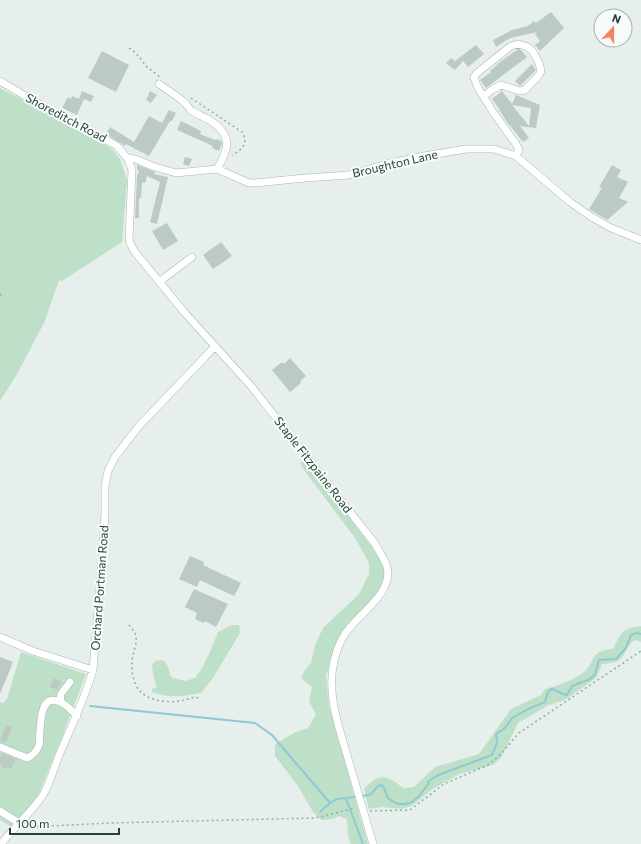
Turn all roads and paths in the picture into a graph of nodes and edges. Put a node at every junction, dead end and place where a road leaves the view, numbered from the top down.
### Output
1 (0, 81) edge
2 (158, 84) dead end
3 (484, 96) junction
4 (516, 156) junction
5 (128, 159) junction
6 (217, 168) junction
7 (641, 240) edge
8 (192, 257) dead end
9 (159, 282) junction
10 (0, 294) edge
11 (4, 297) dead end
12 (215, 346) junction
13 (129, 625) dead end
14 (0, 637) edge
15 (641, 651) edge
16 (93, 670) junction
17 (70, 682) dead end
18 (200, 698) dead end
19 (60, 702) junction
20 (77, 716) junction
21 (0, 747) edge
22 (363, 807) junction
23 (0, 811) edge
24 (20, 823) junction
25 (1, 844) edge
26 (373, 844) edge

1 - 5 street, Shoreditch Road
2 - 6 street
3 - 3 street
3 - 4 street
4 - 6 street, Broughton Lane
4 - 7 street, Broughton Lane
5 - 6 street
5 - 9 street, Staple Fitzpaine Road
8 - 9 street
9 - 12 street, Staple Fitzpaine Road
10 - 11 path
12 - 16 street, Orchard Portman Road
12 - 22 street, Staple Fitzpaine Road
13 - 18 path
14 - 16 street
15 - 22 path
16 - 20 street, Orchard Portman Road
17 - 19 street
19 - 20 street
19 - 21 street
20 - 24 street, Orchard Portman Road
22 - 24 path
22 - 26 street
23 - 24 street
24 - 25 street, Orchard Portman Road

